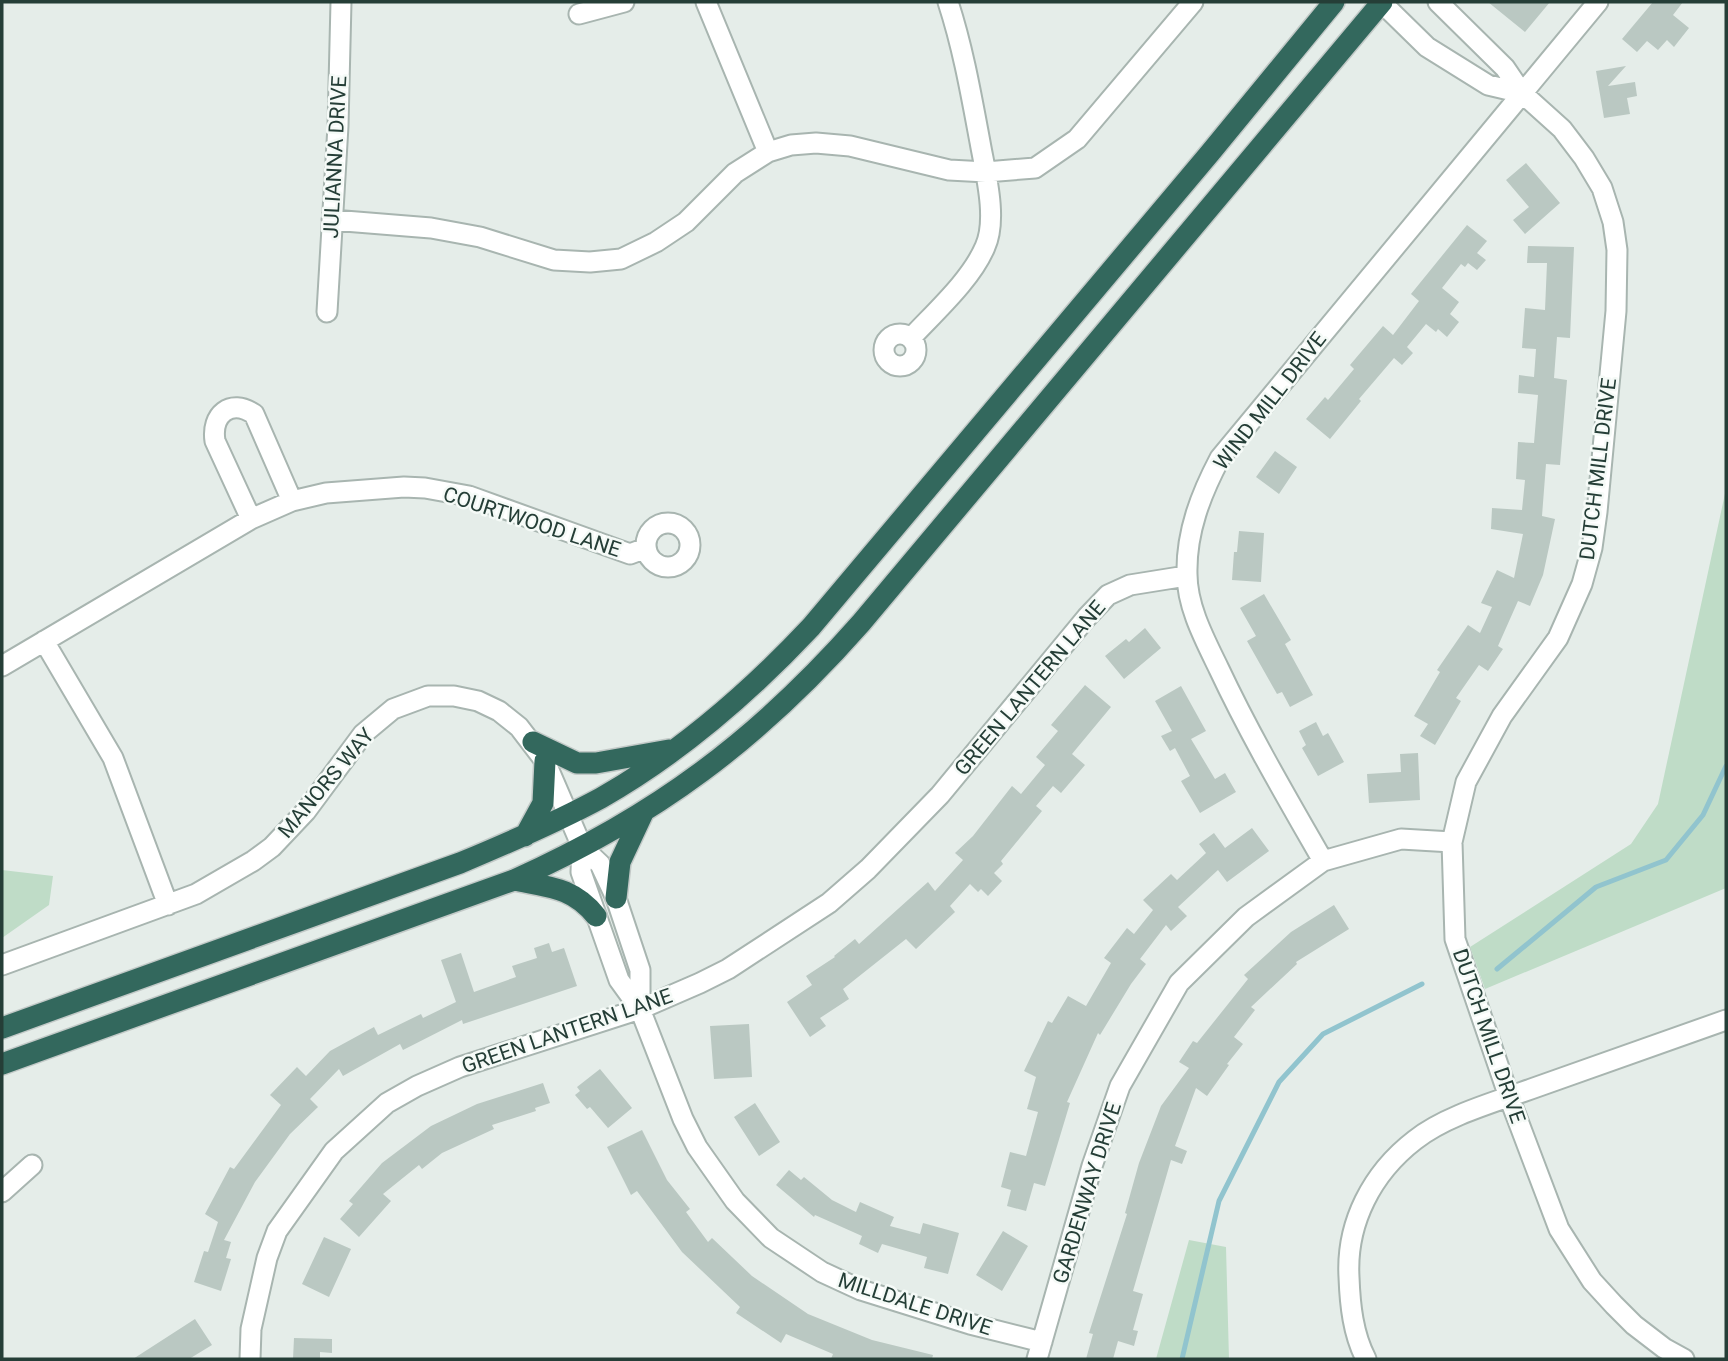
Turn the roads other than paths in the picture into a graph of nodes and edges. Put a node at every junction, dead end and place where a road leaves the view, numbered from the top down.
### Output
1 (341, 2) edge
2 (624, 2) edge
3 (706, 2) edge
4 (948, 2) edge
5 (1193, 2) edge
6 (1334, 2) edge
7 (1381, 2) edge
8 (1438, 2) edge
9 (1598, 2) edge
10 (1318, 12) edge
11 (579, 14) dead end
12 (1522, 93) junction
13 (768, 152) junction
14 (986, 172) junction
15 (332, 220) junction
16 (327, 312) dead end
17 (911, 338) dead end
18 (292, 501) junction
19 (251, 519) junction
20 (646, 548) dead end
21 (1186, 576) junction
22 (44, 641) junction
23 (2, 666) edge
24 (533, 742) junction
25 (678, 748) junction
26 (545, 761) junction
27 (643, 813) junction
28 (569, 815) junction
29 (525, 836) junction
30 (1452, 842) junction
31 (582, 847) junction
32 (1323, 861) junction
33 (514, 880) junction
34 (616, 898) junction
35 (168, 905) junction
36 (596, 916) junction
37 (2, 965) edge
38 (640, 1009) junction
39 (1726, 1020) edge
40 (2, 1028) edge
41 (2, 1064) edge
42 (1509, 1097) junction
43 (32, 1165) dead end
44 (2, 1192) edge
45 (1040, 1351) edge
46 (250, 1359) edge
47 (1366, 1359) edge
48 (1684, 1359) edge

1 - 15 street, JULIANNA DRIVE
2 - 11 street
3 - 13 street
4 - 14 street
5 - 14 street
6 - 10 highway
7 - 12 street, DUTCH MILL DRIVE
7 - 27 highway
8 - 12 street, DUTCH MILL DRIVE
9 - 12 street, WIND MILL DRIVE
10 - 25 highway
12 - 21 street, WIND MILL DRIVE
12 - 30 street, DUTCH MILL DRIVE
13 - 14 street
13 - 15 street
14 - 17 street
15 - 16 street, JULIANNA DRIVE
18 - 19 street, COURTWOOD LANE
18 - 19 street
18 - 20 street, COURTWOOD LANE
19 - 22 street, COURTWOOD LANE
21 - 32 street, WIND MILL DRIVE
21 - 38 street, GREEN LANTERN LANE
22 - 23 street, COURTWOOD LANE
22 - 35 street
24 - 25 highway
24 - 26 street, MANORS WAY
24 - 35 street, MANORS WAY
25 - 28 highway
26 - 28 street, MANORS WAY
26 - 29 highway
27 - 31 highway
27 - 34 highway
28 - 29 highway
28 - 31 street, MANORS WAY
29 - 40 highway
30 - 32 street, GARDENWAY DRIVE
30 - 42 street, DUTCH MILL DRIVE
31 - 33 highway
31 - 34 street, MILLDALE DRIVE
31 - 36 street, MILLDALE DRIVE
32 - 45 street, GARDENWAY DRIVE
33 - 36 highway
33 - 41 highway
34 - 38 street, MILLDALE DRIVE
35 - 37 street, MANORS WAY
36 - 38 street, MILLDALE DRIVE
38 - 45 street, MILLDALE DRIVE
38 - 46 street, GREEN LANTERN LANE
39 - 42 street
42 - 47 street
42 - 48 street, DUTCH MILL DRIVE
43 - 44 street

